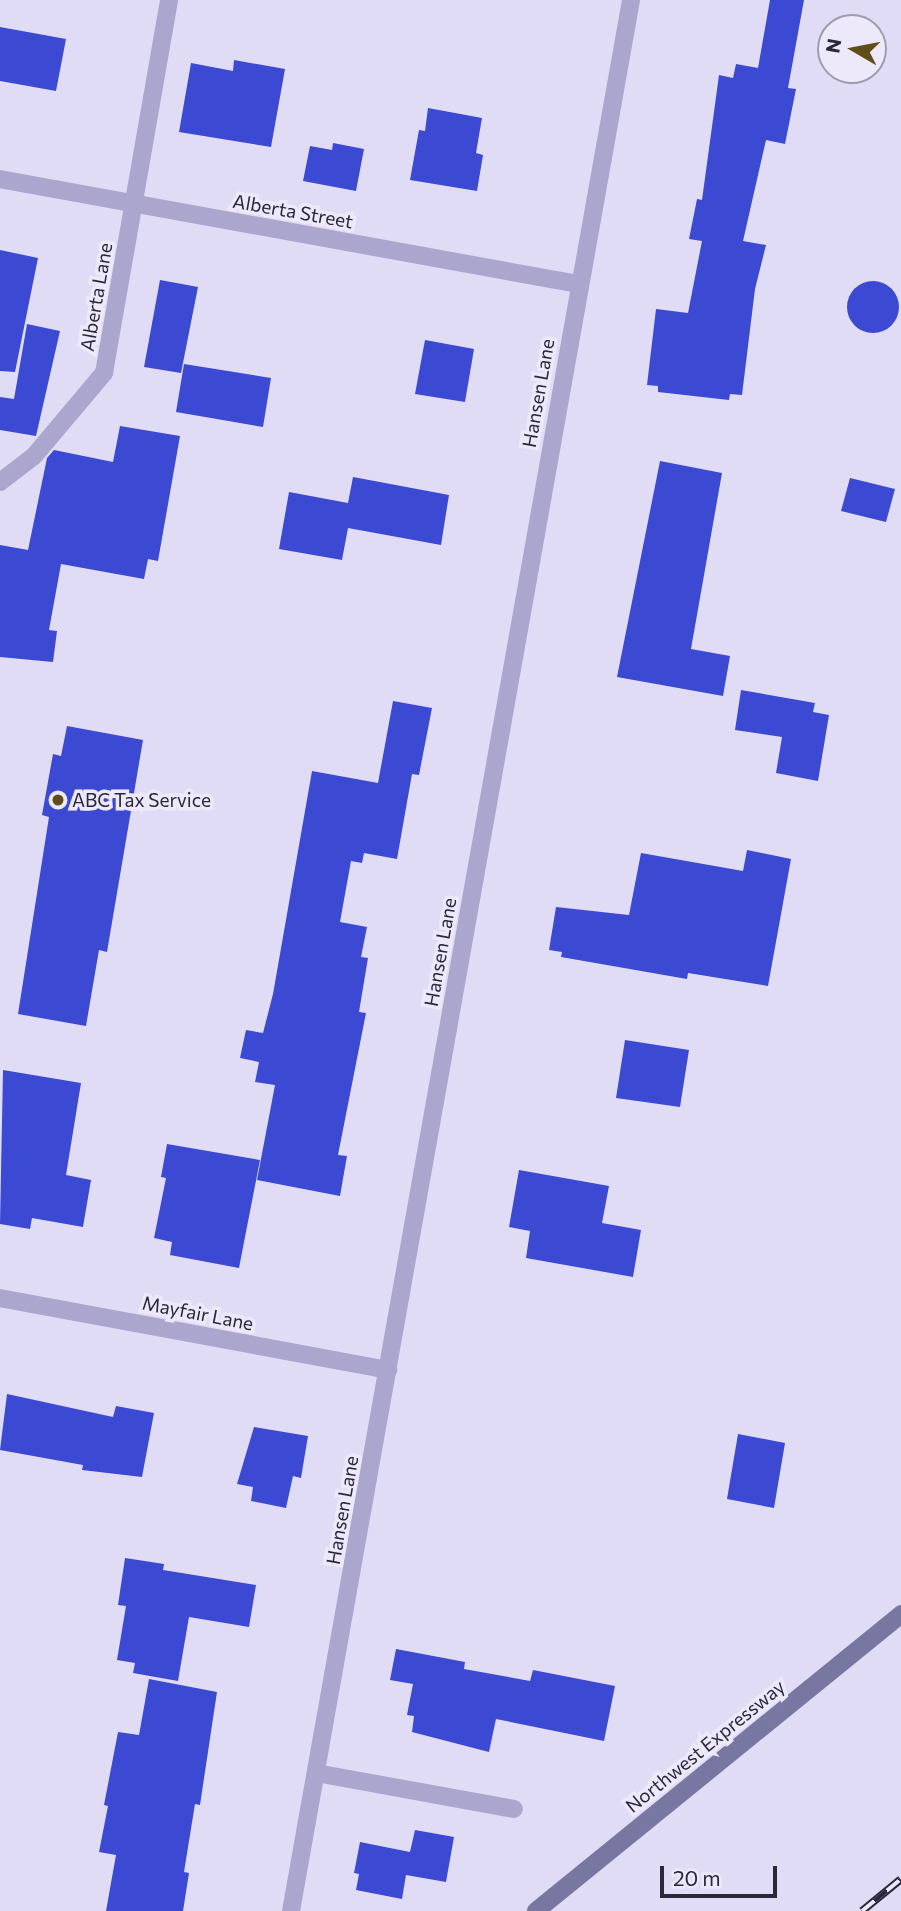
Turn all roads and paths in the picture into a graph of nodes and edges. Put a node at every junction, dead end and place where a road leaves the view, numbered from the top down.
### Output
1 (169, 0) edge
2 (631, 0) edge
3 (0, 179) edge
4 (134, 203) junction
5 (578, 284) junction
6 (0, 482) edge
7 (0, 1298) edge
8 (388, 1370) junction
9 (901, 1614) edge
10 (316, 1773) junction
11 (514, 1809) dead end
12 (291, 1911) edge
13 (536, 1911) edge

1 - 4 street, Alberta Lane
2 - 5 street, Hansen Lane
3 - 4 street, Alberta Street
4 - 5 street, Alberta Street
4 - 6 street, Alberta Lane
5 - 8 street, Hansen Lane
7 - 8 street, Mayfair Lane
8 - 10 street, Hansen Lane
9 - 13 main road, Northwest Expressway
10 - 11 street
10 - 12 street, Hansen Lane

